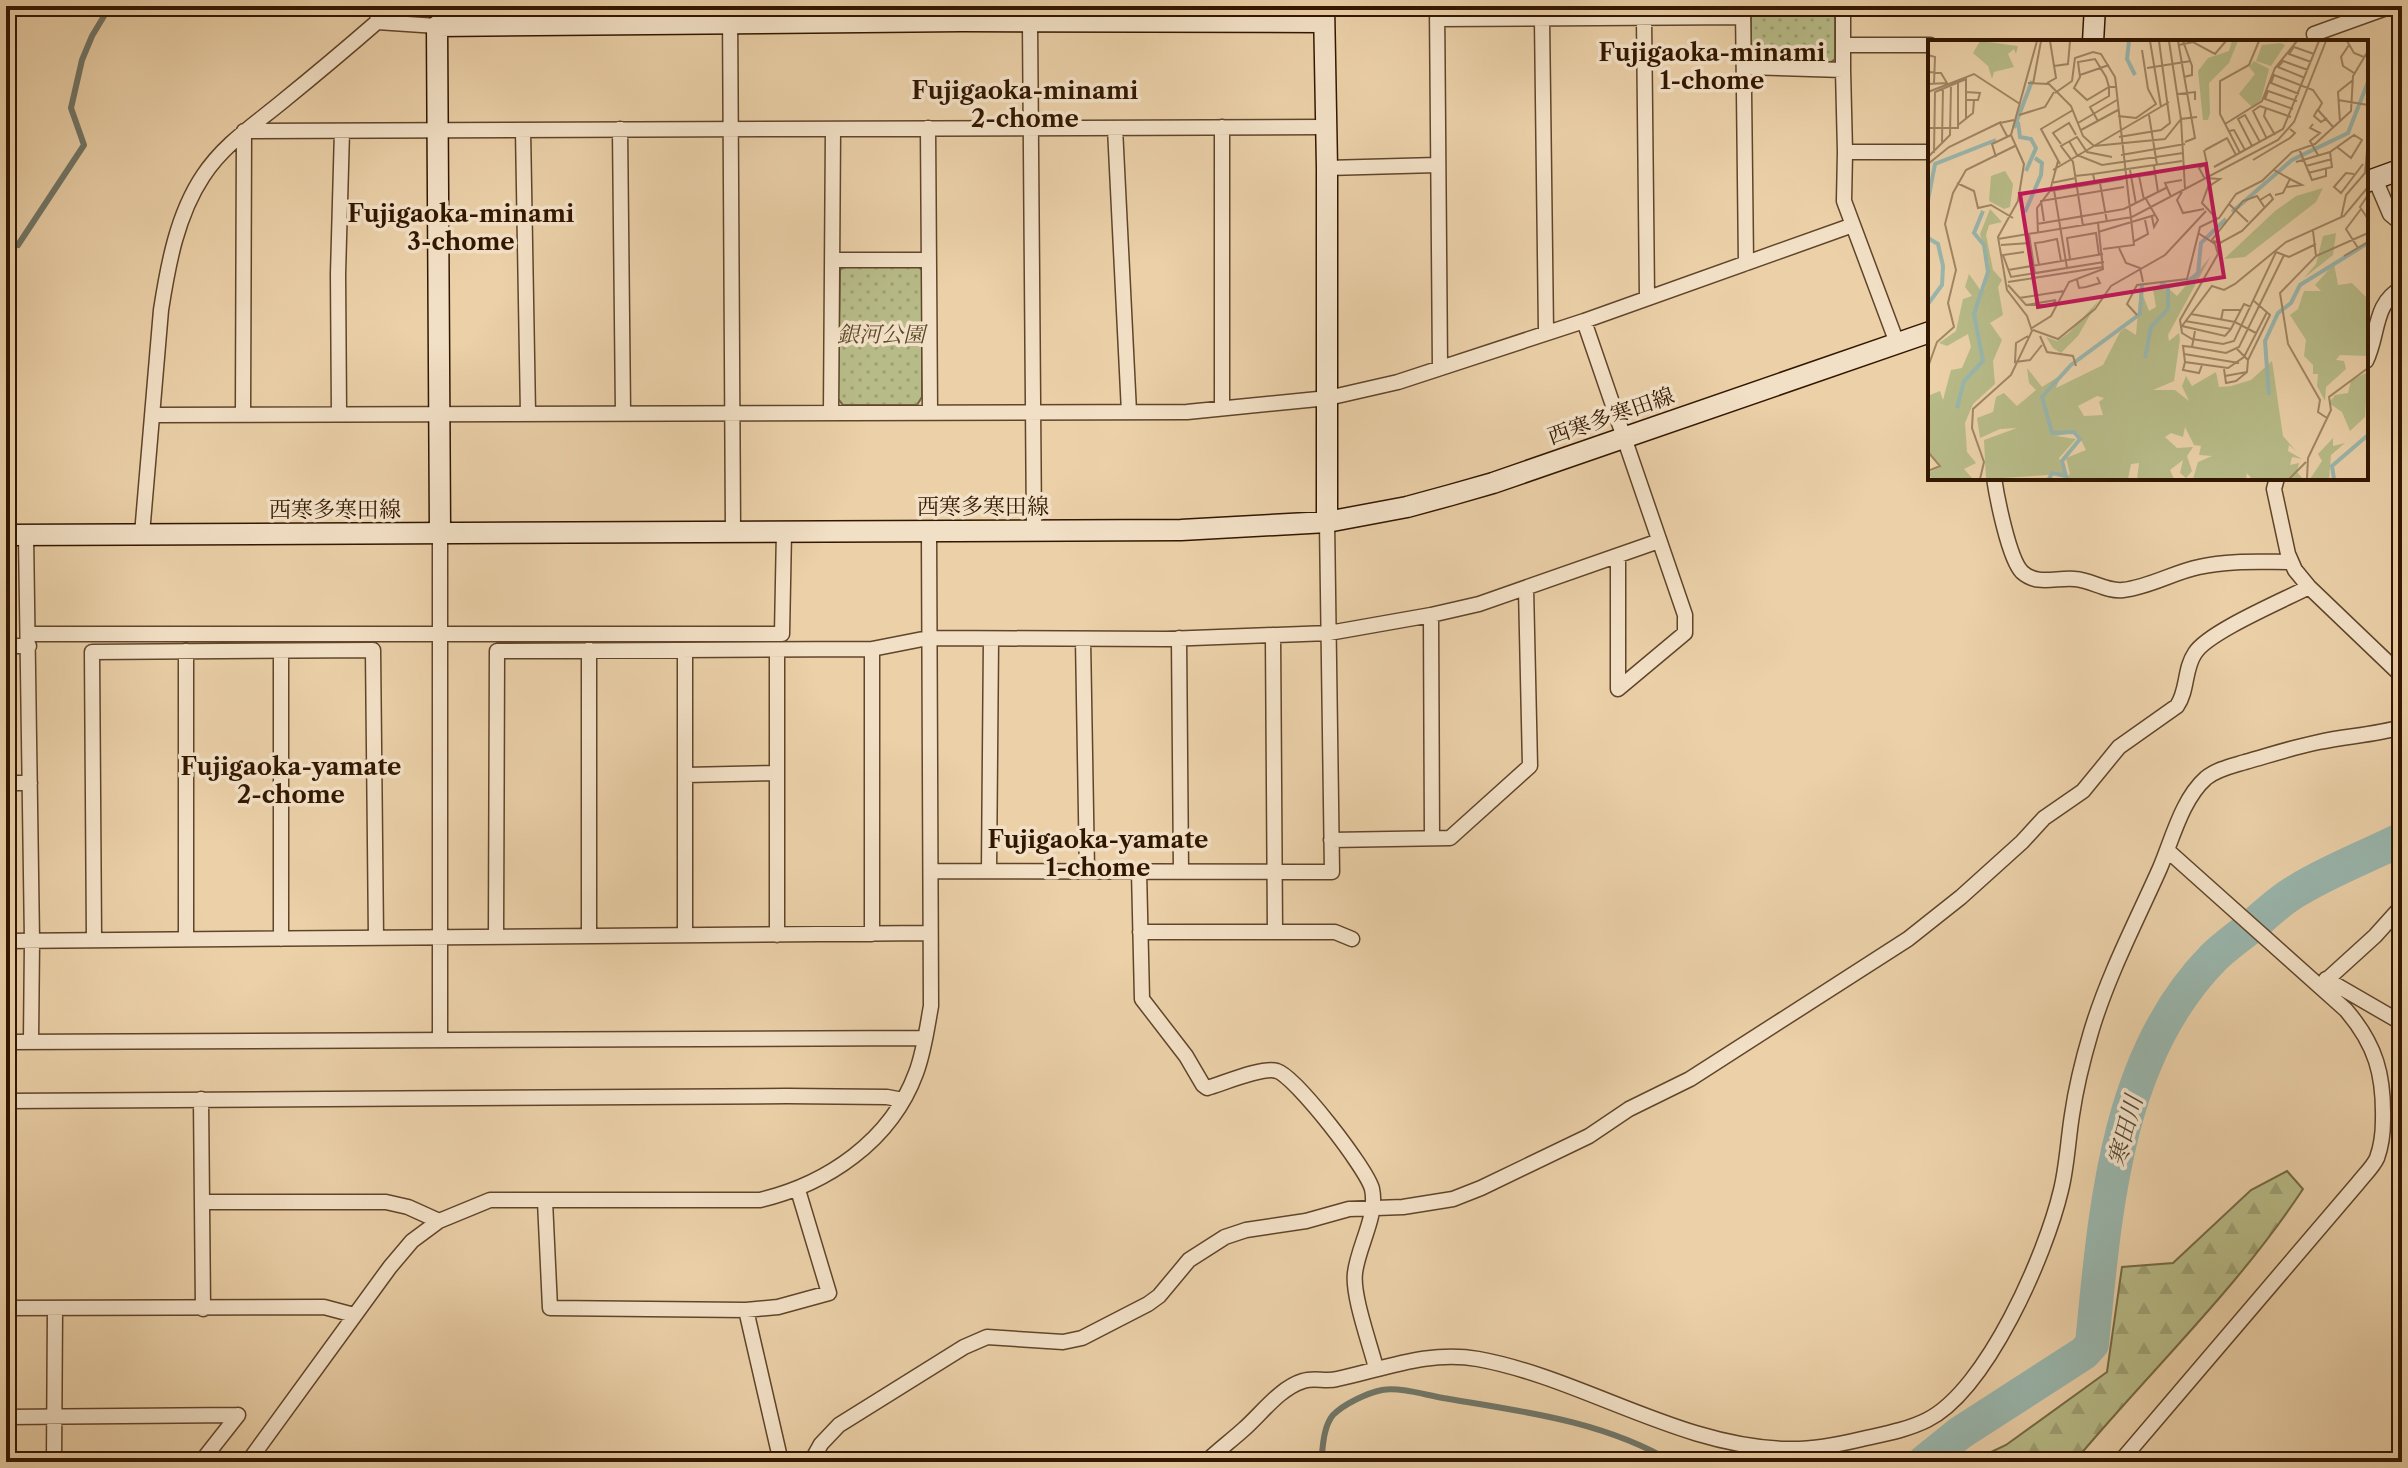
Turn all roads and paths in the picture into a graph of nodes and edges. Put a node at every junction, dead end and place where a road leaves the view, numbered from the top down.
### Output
1 (379, 6) edge
2 (1843, 6) edge
3 (2095, 6) edge
4 (2392, 6) edge
5 (1743, 11) edge
6 (1437, 13) edge
7 (962, 14) edge
8 (1323, 14) edge
9 (730, 16) edge
10 (1644, 18) junction
11 (1542, 19) junction
12 (377, 22) junction
13 (1030, 23) junction
14 (437, 26) junction
15 (2093, 40) edge
16 (2316, 40) edge
17 (1843, 45) junction
18 (1928, 45) edge
19 (1744, 67) junction
20 (1843, 70) junction
21 (1222, 127) junction
22 (1325, 127) junction
23 (928, 128) junction
24 (1031, 128) junction
25 (1115, 128) junction
26 (620, 129) junction
27 (730, 129) junction
28 (833, 129) junction
29 (437, 130) junction
30 (523, 130) junction
31 (244, 131) junction
32 (342, 131) junction
33 (1845, 152) junction
34 (1928, 152) edge
35 (1437, 165) junction
36 (1327, 168) junction
37 (2402, 169) edge
38 (2371, 180) edge
39 (2402, 224) edge
40 (1853, 225) junction
41 (832, 260) junction
42 (929, 260) junction
43 (1746, 263) junction
44 (2402, 288) edge
45 (1647, 297) junction
46 (1584, 321) junction
47 (1546, 332) junction
48 (1928, 333) edge
49 (1897, 343) junction
50 (2368, 354) edge
51 (1440, 368) junction
52 (1328, 398) junction
53 (1222, 407) junction
54 (1129, 412) junction
55 (623, 413) junction
56 (732, 413) junction
57 (831, 413) junction
58 (930, 413) junction
59 (1033, 413) junction
60 (243, 414) junction
61 (339, 414) junction
62 (439, 414) junction
63 (528, 414) junction
64 (153, 415) junction
65 (1624, 437) junction
66 (1995, 480) edge
67 (2276, 480) edge
68 (1327, 522) junction
69 (1034, 530) junction
70 (784, 531) junction
71 (929, 531) junction
72 (733, 532) junction
73 (440, 533) junction
74 (142, 534) junction
75 (16, 535) edge
76 (1659, 541) junction
77 (1618, 557) junction
78 (2291, 562) junction
79 (2309, 587) junction
80 (1526, 588) junction
81 (1431, 615) junction
82 (1329, 633) junction
83 (440, 635) junction
84 (1273, 635) junction
85 (928, 638) junction
86 (1179, 638) junction
87 (991, 639) junction
88 (1083, 639) junction
89 (29, 640) junction
90 (6, 646) edge
91 (872, 649) junction
92 (589, 650) junction
93 (777, 650) junction
94 (186, 651) junction
95 (281, 651) junction
96 (685, 651) junction
97 (2402, 676) edge
98 (2402, 727) edge
99 (776, 773) junction
100 (686, 775) junction
101 (6, 783) edge
102 (30, 783) junction
103 (1432, 838) junction
104 (1331, 840) junction
105 (2167, 850) junction
106 (931, 871) junction
107 (989, 871) junction
108 (1087, 871) junction
109 (1139, 871) junction
110 (1181, 871) junction
111 (1275, 872) junction
112 (2402, 906) edge
113 (1140, 932) junction
114 (1275, 932) junction
115 (930, 933) junction
116 (872, 934) junction
117 (685, 935) junction
118 (777, 935) junction
119 (589, 936) junction
120 (440, 937) junction
121 (496, 937) junction
122 (376, 938) junction
123 (186, 939) junction
124 (281, 939) junction
125 (1352, 939) dead end
126 (94, 940) junction
127 (6, 941) edge
128 (32, 941) junction
129 (2323, 983) junction
130 (2402, 1023) edge
131 (925, 1038) junction
132 (440, 1039) junction
133 (6, 1042) edge
134 (31, 1042) junction
135 (201, 1099) junction
136 (903, 1100) junction
137 (6, 1101) edge
138 (798, 1190) junction
139 (545, 1201) junction
140 (202, 1202) junction
141 (1371, 1208) junction
142 (439, 1221) junction
143 (6, 1308) edge
144 (55, 1309) junction
145 (203, 1309) junction
146 (746, 1310) junction
147 (354, 1315) junction
148 (1376, 1368) junction
149 (53, 1416) junction
150 (6, 1417) edge
151 (54, 1462) edge
152 (201, 1462) edge
153 (248, 1462) edge
154 (781, 1462) edge
155 (811, 1462) edge
156 (1206, 1462) edge
157 (2120, 1462) edge

1 - 12 street
2 - 17 street
3 - 15 main road
4 - 16 street
5 - 10 street
5 - 19 street
6 - 11 street
6 - 35 street
7 - 9 main road
7 - 13 main road
8 - 13 main road
8 - 22 main road
9 - 14 main road
9 - 27 street
10 - 11 street
10 - 45 street
11 - 47 street
12 - 14 street
12 - 31 street
13 - 24 street
14 - 29 main road
17 - 18 street
17 - 20 street
19 - 20 street
19 - 43 street
20 - 33 street
21 - 22 street
21 - 25 street
21 - 53 street
22 - 36 main road
23 - 24 street
23 - 28 street
23 - 42 street
24 - 25 street
24 - 59 street
25 - 54 street
26 - 27 street
26 - 30 street
26 - 55 street
27 - 28 street
27 - 56 street
28 - 41 street
29 - 30 street
29 - 32 street
29 - 62 main road
30 - 63 street
31 - 32 street
31 - 60 street
31 - 64 street
32 - 61 street
33 - 34 street
33 - 40 street
35 - 36 street
35 - 51 street
36 - 52 main road
37 - 38 main road
38 - 39 street
40 - 43 street
40 - 49 street
41 - 42 street
41 - 57 street
42 - 58 street
43 - 45 street
44 - 50 street
45 - 46 street
46 - 47 street
46 - 65 street
47 - 51 street
48 - 49 main road, 西寒多寒田線
49 - 65 main road, 西寒多寒田線
51 - 52 street
52 - 53 street
52 - 68 main road
53 - 54 street
54 - 59 street
55 - 56 street
55 - 63 street
56 - 57 street
56 - 72 street
57 - 58 street
58 - 59 street
59 - 69 street
60 - 61 street
60 - 64 street
61 - 62 street
62 - 63 street
62 - 73 main road
64 - 74 street
65 - 68 main road, 西寒多寒田線
65 - 76 street
66 - 78 street
67 - 78 street
68 - 69 main road, 西寒多寒田線
68 - 82 street
69 - 71 main road, 西寒多寒田線
70 - 71 main road, 西寒多寒田線
70 - 72 main road, 西寒多寒田線
70 - 83 street
71 - 85 street
72 - 73 main road, 西寒多寒田線
73 - 74 main road, 西寒多寒田線
73 - 83 street
74 - 75 main road, 西寒多寒田線
75 - 89 street
76 - 77 street
76 - 77 street
77 - 80 street
78 - 79 street
79 - 97 street
79 - 141 street
80 - 81 street
80 - 103 street
81 - 82 street
81 - 103 street
82 - 84 street
82 - 104 street
83 - 89 street
83 - 120 street
84 - 86 street
84 - 111 street
85 - 87 street
85 - 91 street
85 - 106 street
86 - 88 street
86 - 110 street
87 - 88 street
87 - 107 street
88 - 108 street
89 - 90 street
89 - 102 street
91 - 93 street
91 - 116 street
92 - 96 street
92 - 119 street
92 - 121 street
93 - 96 street
93 - 99 street
94 - 95 street
94 - 123 street
94 - 126 street
95 - 122 street
95 - 124 street
96 - 100 street
98 - 105 street
99 - 100 street
99 - 118 street
100 - 117 street
101 - 102 street
102 - 128 street
103 - 104 street
104 - 111 street
105 - 129 street
105 - 148 street
106 - 107 street
106 - 115 street
107 - 108 street
108 - 109 street
109 - 110 street
109 - 113 street
110 - 111 street
111 - 114 street
112 - 129 street
113 - 114 street
113 - 141 street
114 - 125 street
115 - 116 street
115 - 131 street
116 - 118 street
117 - 118 street
117 - 119 street
119 - 121 street
120 - 121 street
120 - 122 street
120 - 132 street
122 - 124 street
123 - 124 street
123 - 126 street
126 - 128 street
127 - 128 street
128 - 134 street
129 - 130 street
129 - 157 street
131 - 132 street
131 - 136 street
132 - 134 street
133 - 134 street
135 - 136 street
135 - 137 street
135 - 140 street
136 - 138 street
138 - 139 street
138 - 146 street
139 - 142 street
139 - 146 street
140 - 142 street
140 - 145 street
141 - 148 street
141 - 155 street
142 - 147 street
143 - 144 street
144 - 145 street
144 - 149 street
145 - 147 street
146 - 154 street
147 - 153 street
148 - 156 street
149 - 150 street
149 - 151 street
149 - 152 street

